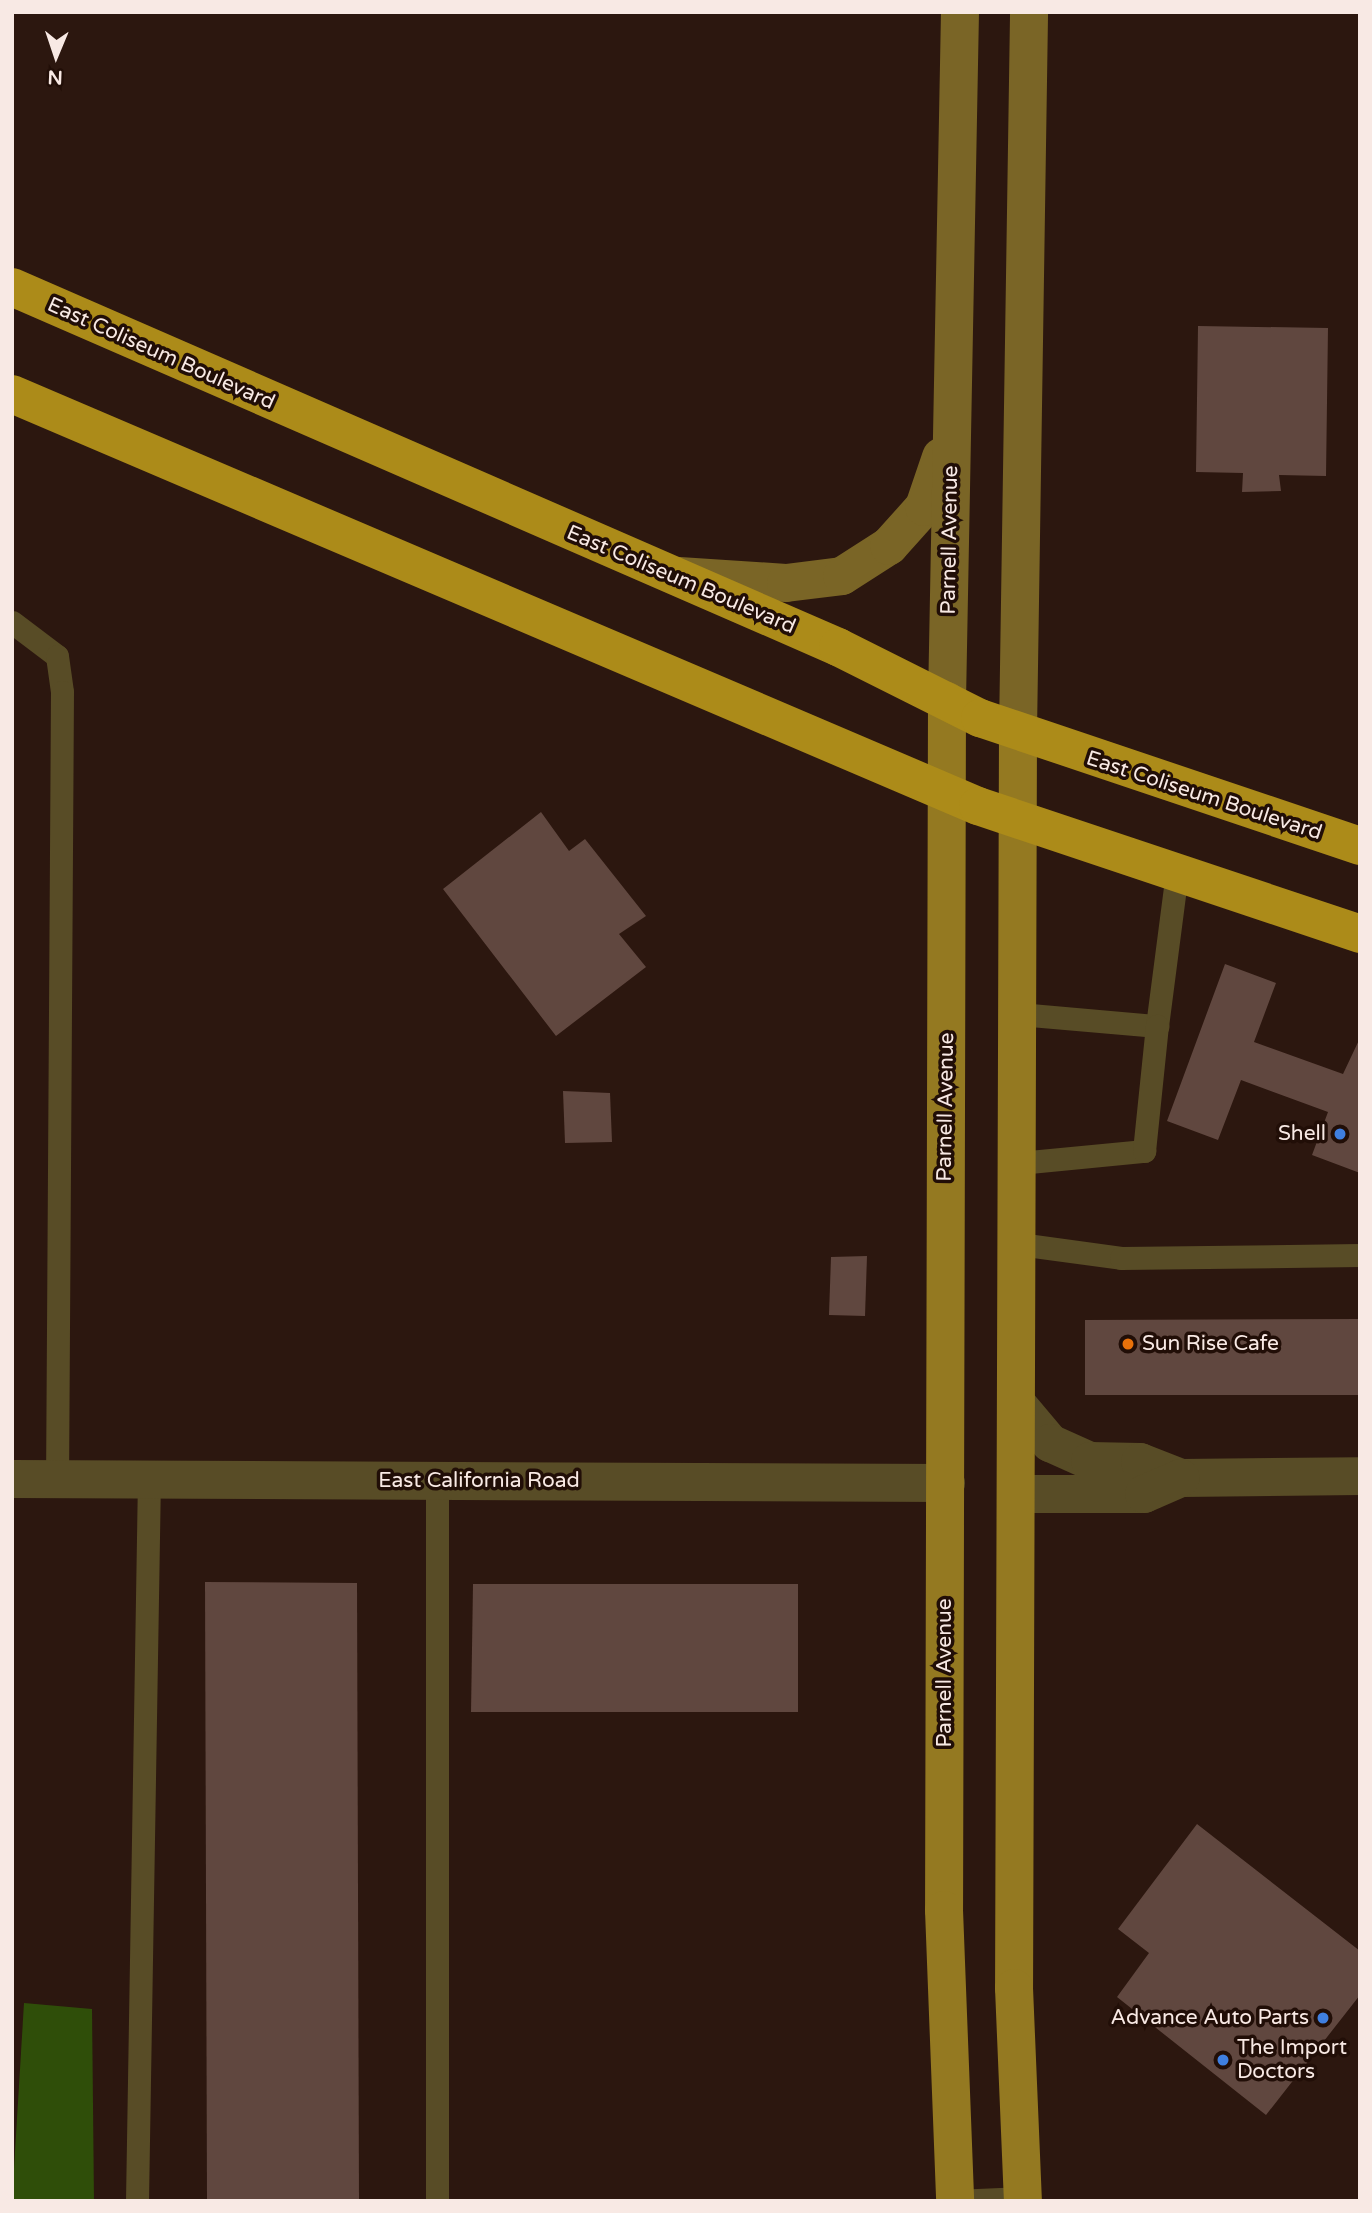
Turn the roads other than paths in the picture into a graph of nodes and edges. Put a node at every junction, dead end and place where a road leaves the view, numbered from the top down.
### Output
1 (960, 12) edge
2 (1029, 12) edge
3 (12, 287) edge
4 (12, 394) edge
5 (953, 422) junction
6 (672, 576) junction
7 (12, 622) edge
8 (947, 701) junction
9 (1018, 732) junction
10 (948, 793) junction
11 (1020, 819) junction
12 (1360, 846) edge
13 (1177, 872) junction
14 (1360, 934) edge
15 (1019, 1014) junction
16 (1157, 1026) junction
17 (1019, 1163) junction
18 (1018, 1244) junction
19 (1360, 1255) edge
20 (1018, 1405) junction
21 (1360, 1476) edge
22 (1181, 1478) junction
23 (12, 1479) edge
24 (57, 1479) junction
25 (149, 1480) junction
26 (437, 1481) junction
27 (946, 1483) junction
28 (1018, 1494) junction
29 (1023, 2200) edge
30 (137, 2201) edge
31 (437, 2201) edge
32 (954, 2201) edge

1 - 5 main road, Parnell Avenue
2 - 9 main road
3 - 6 highway, East Coliseum Boulevard
4 - 10 highway
5 - 6 main road
5 - 8 main road, Parnell Avenue
6 - 8 highway, East Coliseum Boulevard
7 - 24 lane
8 - 9 highway, East Coliseum Boulevard
8 - 10 main road, Parnell Avenue
9 - 11 main road
9 - 12 highway, East Coliseum Boulevard
10 - 11 highway
10 - 27 main road, Parnell Avenue
11 - 13 highway
11 - 15 main road
13 - 14 highway
13 - 16 lane
15 - 16 lane
15 - 17 main road
16 - 17 lane
17 - 18 main road
18 - 19 lane
18 - 20 main road
20 - 22 street
20 - 28 main road
21 - 22 street
22 - 28 street
23 - 24 street, East California Road
24 - 25 street, East California Road
25 - 26 street, East California Road
25 - 30 lane
26 - 27 street, East California Road
26 - 31 lane
27 - 32 main road, Parnell Avenue
28 - 29 main road
29 - 32 lane

